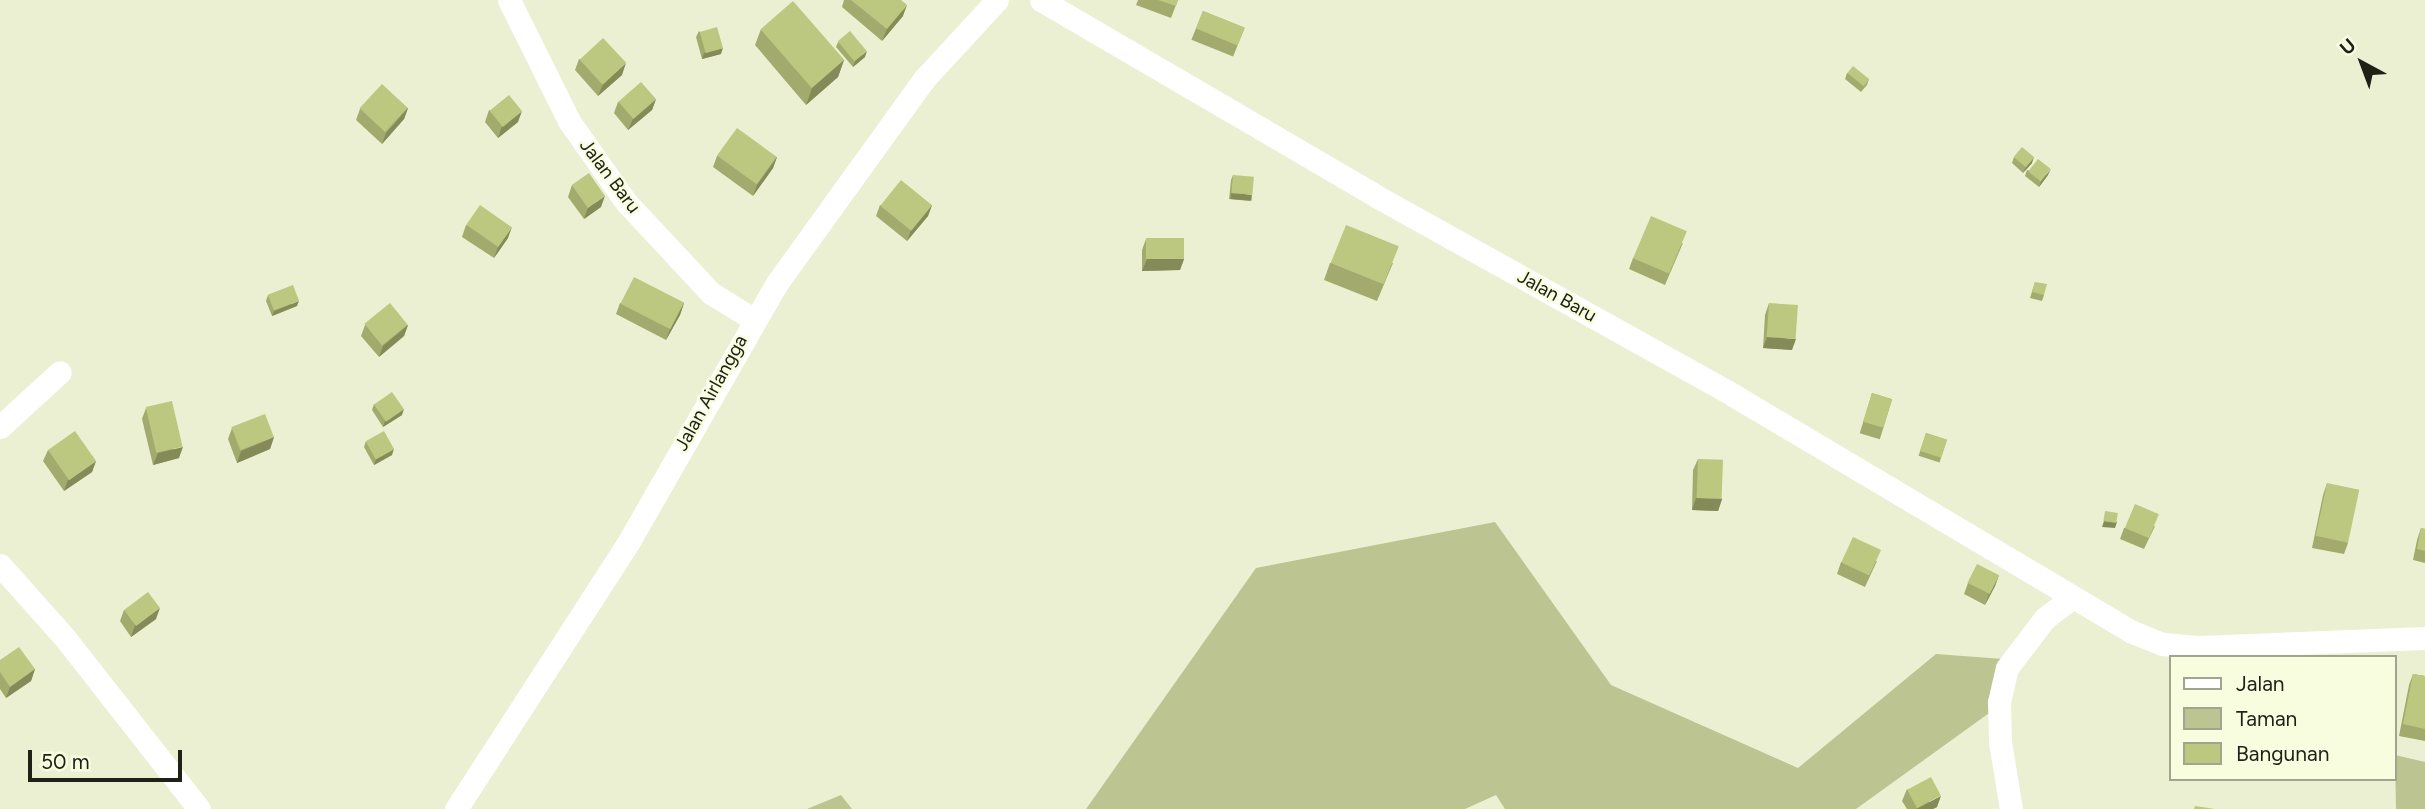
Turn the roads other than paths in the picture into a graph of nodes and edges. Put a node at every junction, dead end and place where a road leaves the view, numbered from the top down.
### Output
1 (509, 0) edge
2 (997, 0) edge
3 (1041, 0) edge
4 (753, 319) junction
5 (60, 372) dead end
6 (0, 427) edge
7 (0, 565) edge
8 (2070, 599) junction
9 (2425, 638) edge
10 (199, 809) edge
11 (456, 809) edge
12 (2011, 809) edge

1 - 4 street, Jalan Baru
2 - 4 street, Jalan Airlangga
3 - 8 street, Jalan Baru
4 - 11 street, Jalan Airlangga
5 - 6 street
7 - 10 street
8 - 9 street, Jalan Baru
8 - 12 street

